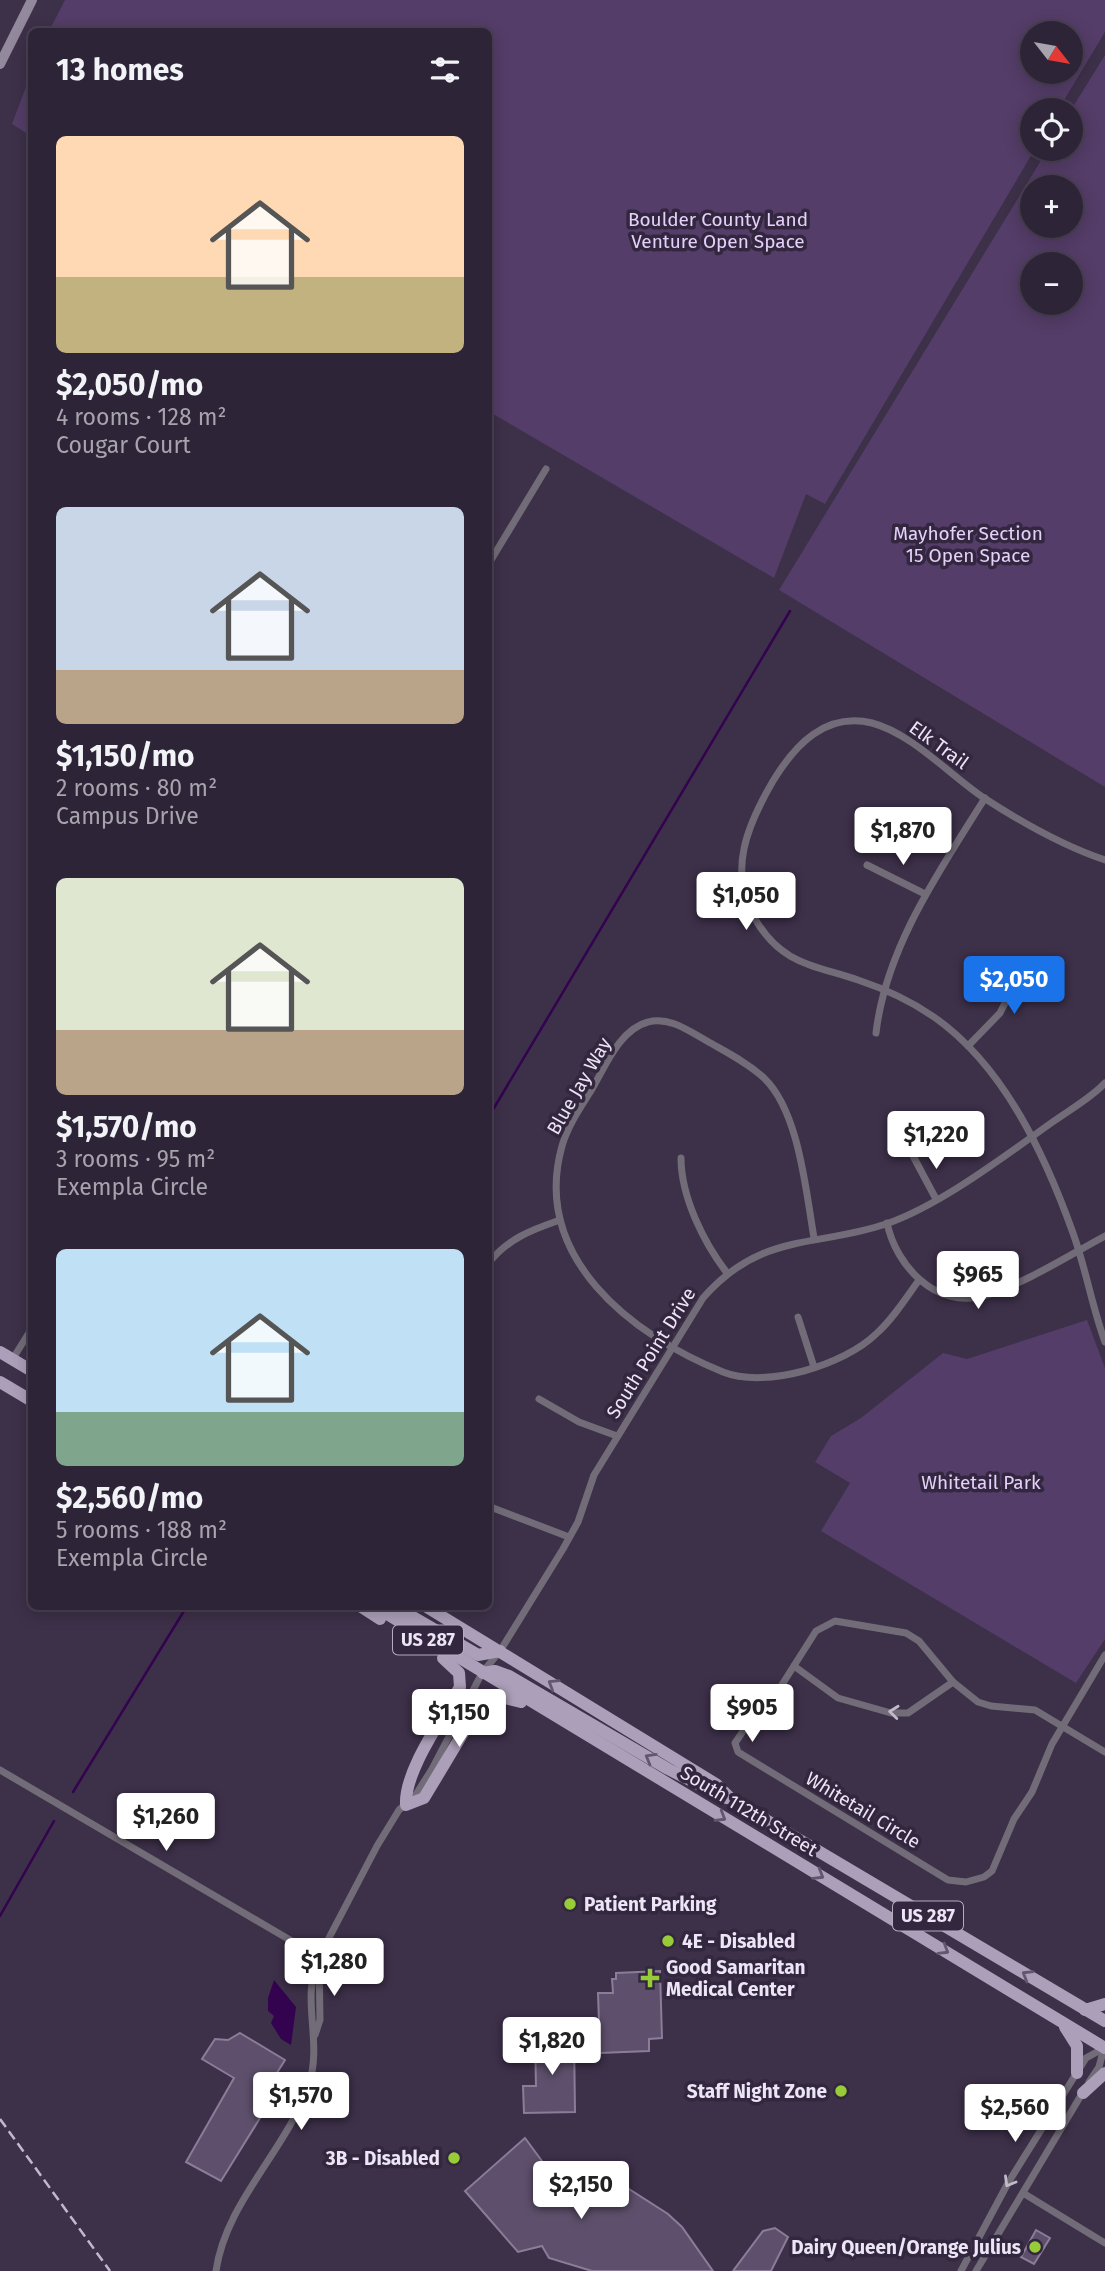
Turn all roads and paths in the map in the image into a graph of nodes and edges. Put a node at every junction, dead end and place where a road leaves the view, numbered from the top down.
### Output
1 (32, 0) edge
2 (0, 64) edge
3 (546, 469) dead end
4 (492, 558) edge
5 (985, 798) junction
6 (1105, 860) edge
7 (867, 865) dead end
8 (925, 894) junction
9 (1026, 961) dead end
10 (887, 990) junction
11 (876, 1033) dead end
12 (968, 1045) junction
13 (1105, 1083) edge
14 (1031, 1137) junction
15 (912, 1156) dead end
16 (681, 1158) dead end
17 (936, 1199) junction
18 (560, 1220) junction
19 (887, 1223) junction
20 (1105, 1236) edge
21 (814, 1238) junction
22 (1079, 1250) junction
23 (492, 1260) edge
24 (727, 1273) junction
25 (919, 1280) junction
26 (798, 1317) dead end
27 (28, 1334) edge
28 (1105, 1342) edge
29 (673, 1346) junction
30 (0, 1352) edge
31 (12, 1360) junction
32 (814, 1367) junction
33 (28, 1369) edge
34 (0, 1381) edge
35 (28, 1398) edge
36 (539, 1398) dead end
37 (617, 1436) junction
38 (492, 1508) edge
39 (569, 1537) junction
40 (365, 1610) edge
41 (380, 1610) edge
42 (401, 1610) edge
43 (432, 1610) edge
44 (500, 1651) junction
45 (1105, 1655) edge
46 (794, 1666) junction
47 (482, 1673) junction
48 (953, 1682) junction
49 (537, 1706) junction
50 (1063, 1726) junction
51 (1105, 1752) edge
52 (0, 1770) edge
53 (732, 1800) junction
54 (406, 1805) junction
55 (319, 1957) junction
56 (1105, 2004) edge
57 (1085, 2010) junction
58 (1060, 2021) junction
59 (1105, 2021) edge
60 (1104, 2047) edge
61 (1077, 2073) junction
62 (1105, 2073) edge
63 (1083, 2093) junction
64 (1023, 2193) junction
65 (1105, 2243) edge
66 (979, 2270) edge
67 (216, 2271) edge
68 (961, 2271) edge

1 - 2 main road
3 - 4 street
5 - 6 street, Elk Trail
5 - 8 street
5 - 10 street, Elk Trail
7 - 8 street
8 - 10 street
9 - 12 street
10 - 11 street
10 - 12 street
12 - 14 street
13 - 14 street
14 - 17 street, South Point Drive
14 - 22 street
15 - 17 street
16 - 24 street
17 - 19 street, South Point Drive
18 - 21 street, Blue Jay Way
18 - 23 street
18 - 29 street, Blue Jay Way
19 - 21 street, South Point Drive
19 - 25 street
20 - 22 street
21 - 24 street, South Point Drive
22 - 25 street
22 - 28 street
24 - 29 street, South Point Drive
25 - 32 street, Blue Jay Way
26 - 32 street
27 - 31 street
29 - 32 street, Blue Jay Way
29 - 37 street, South Point Drive
30 - 31 main road
31 - 33 main road
31 - 34 main road
34 - 35 main road
36 - 37 street
37 - 39 street, South Point Drive
38 - 39 street
39 - 44 street, South Point Drive
40 - 54 main road
41 - 47 main road, South 112th Street / US 287
42 - 44 main road
43 - 44 main road, South 112th Street / US 287
44 - 47 street, South Point Drive
53 -> 44 main road, South 112th Street / US 287
45 - 50 street, Whitetail Circle
48 -> 46 street
46 - 48 street, Whitetail Circle
46 - 50 street, Whitetail Circle
47 - 49 main road, South 112th Street / US 287
53 -> 47 main road
47 - 54 street, South Point Drive
48 - 50 street, Whitetail Circle
49 - 54 main road
49 -> 58 main road, South 112th Street / US 287
50 - 51 street
52 - 55 street
57 -> 53 main road, South 112th Street / US 287
54 - 55 street, South Point Drive
55 - 67 street
56 - 57 main road
57 - 59 main road, South 112th Street / US 287
58 - 60 main road, South 112th Street / US 287
58 - 61 main road
60 - 61 street
60 - 63 street
61 -> 68 street
62 - 63 main road
63 - 64 street
64 - 65 street
64 - 66 street

